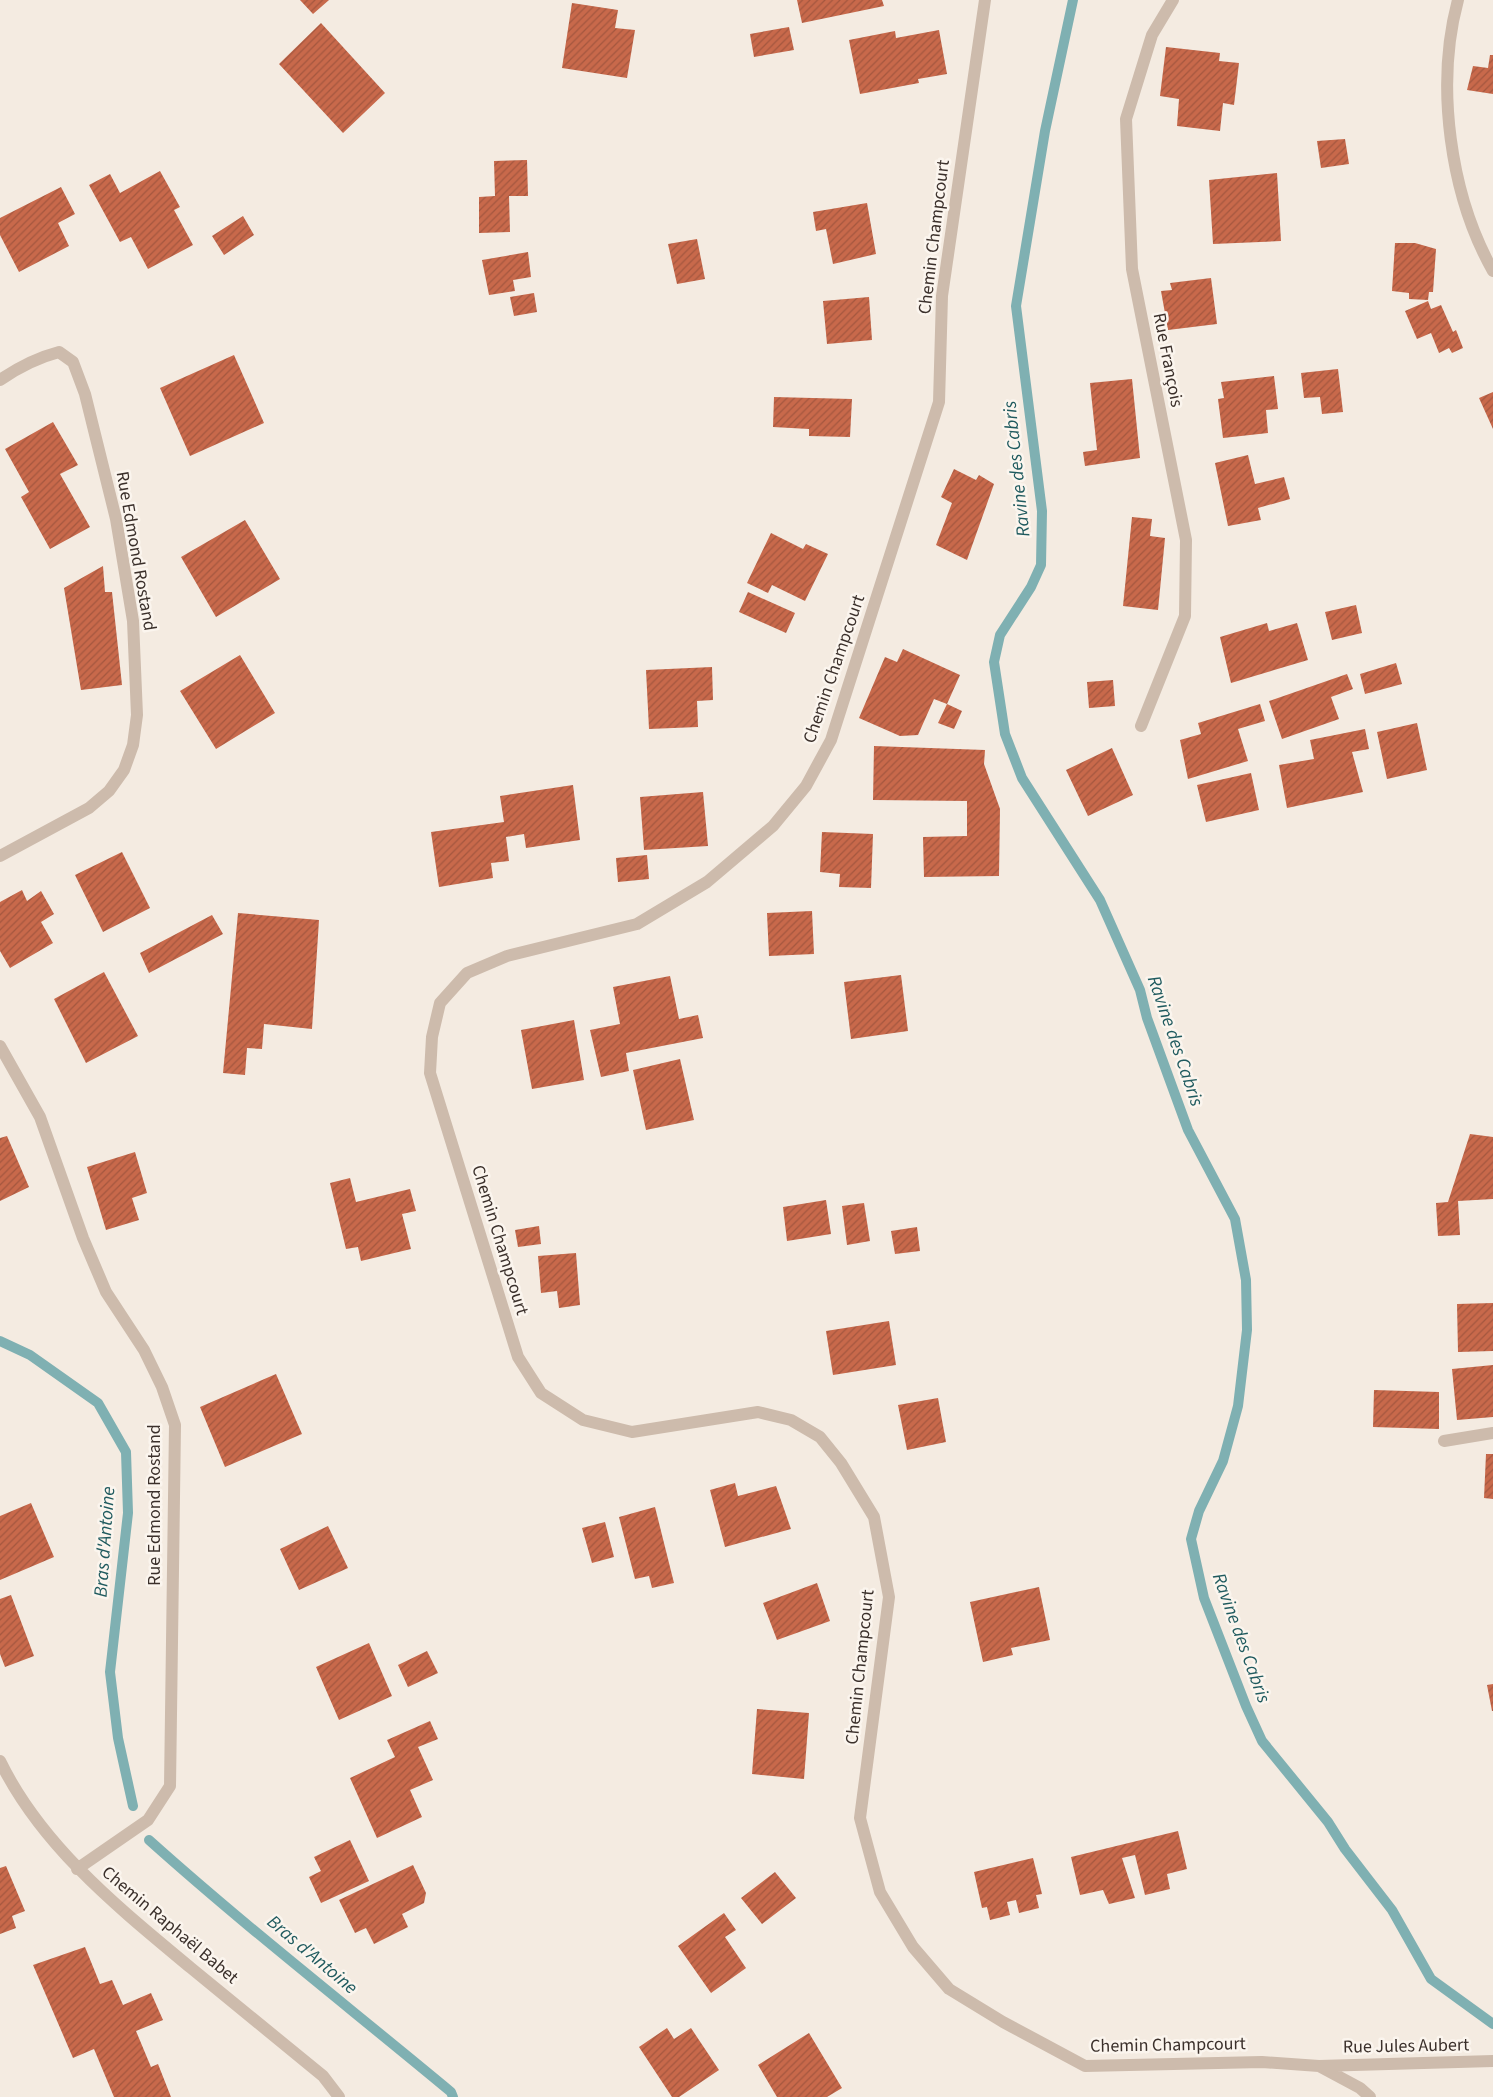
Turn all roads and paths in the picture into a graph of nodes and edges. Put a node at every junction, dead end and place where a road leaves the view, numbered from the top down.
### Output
1 (985, 0) edge
2 (1173, 0) edge
3 (1458, 0) edge
4 (1493, 271) edge
5 (0, 380) edge
6 (1141, 726) dead end
7 (0, 856) edge
8 (0, 1046) edge
9 (1493, 1433) edge
10 (1444, 1441) dead end
11 (0, 1761) edge
12 (77, 1869) junction
13 (1493, 2061) edge
14 (1319, 2066) junction
15 (339, 2097) edge
16 (1370, 2097) edge

1 - 14 street, Chemin Champcourt
2 - 6 street, Rue François
3 - 4 street
5 - 7 street, Rue Edmond Rostand
8 - 12 street, Rue Edmond Rostand
9 - 10 street
11 - 12 street, Chemin Raphaël Babet
12 - 15 street, Chemin Raphaël Babet
13 - 14 street, Rue Jules Aubert
14 - 16 street, Chemin Champcourt

